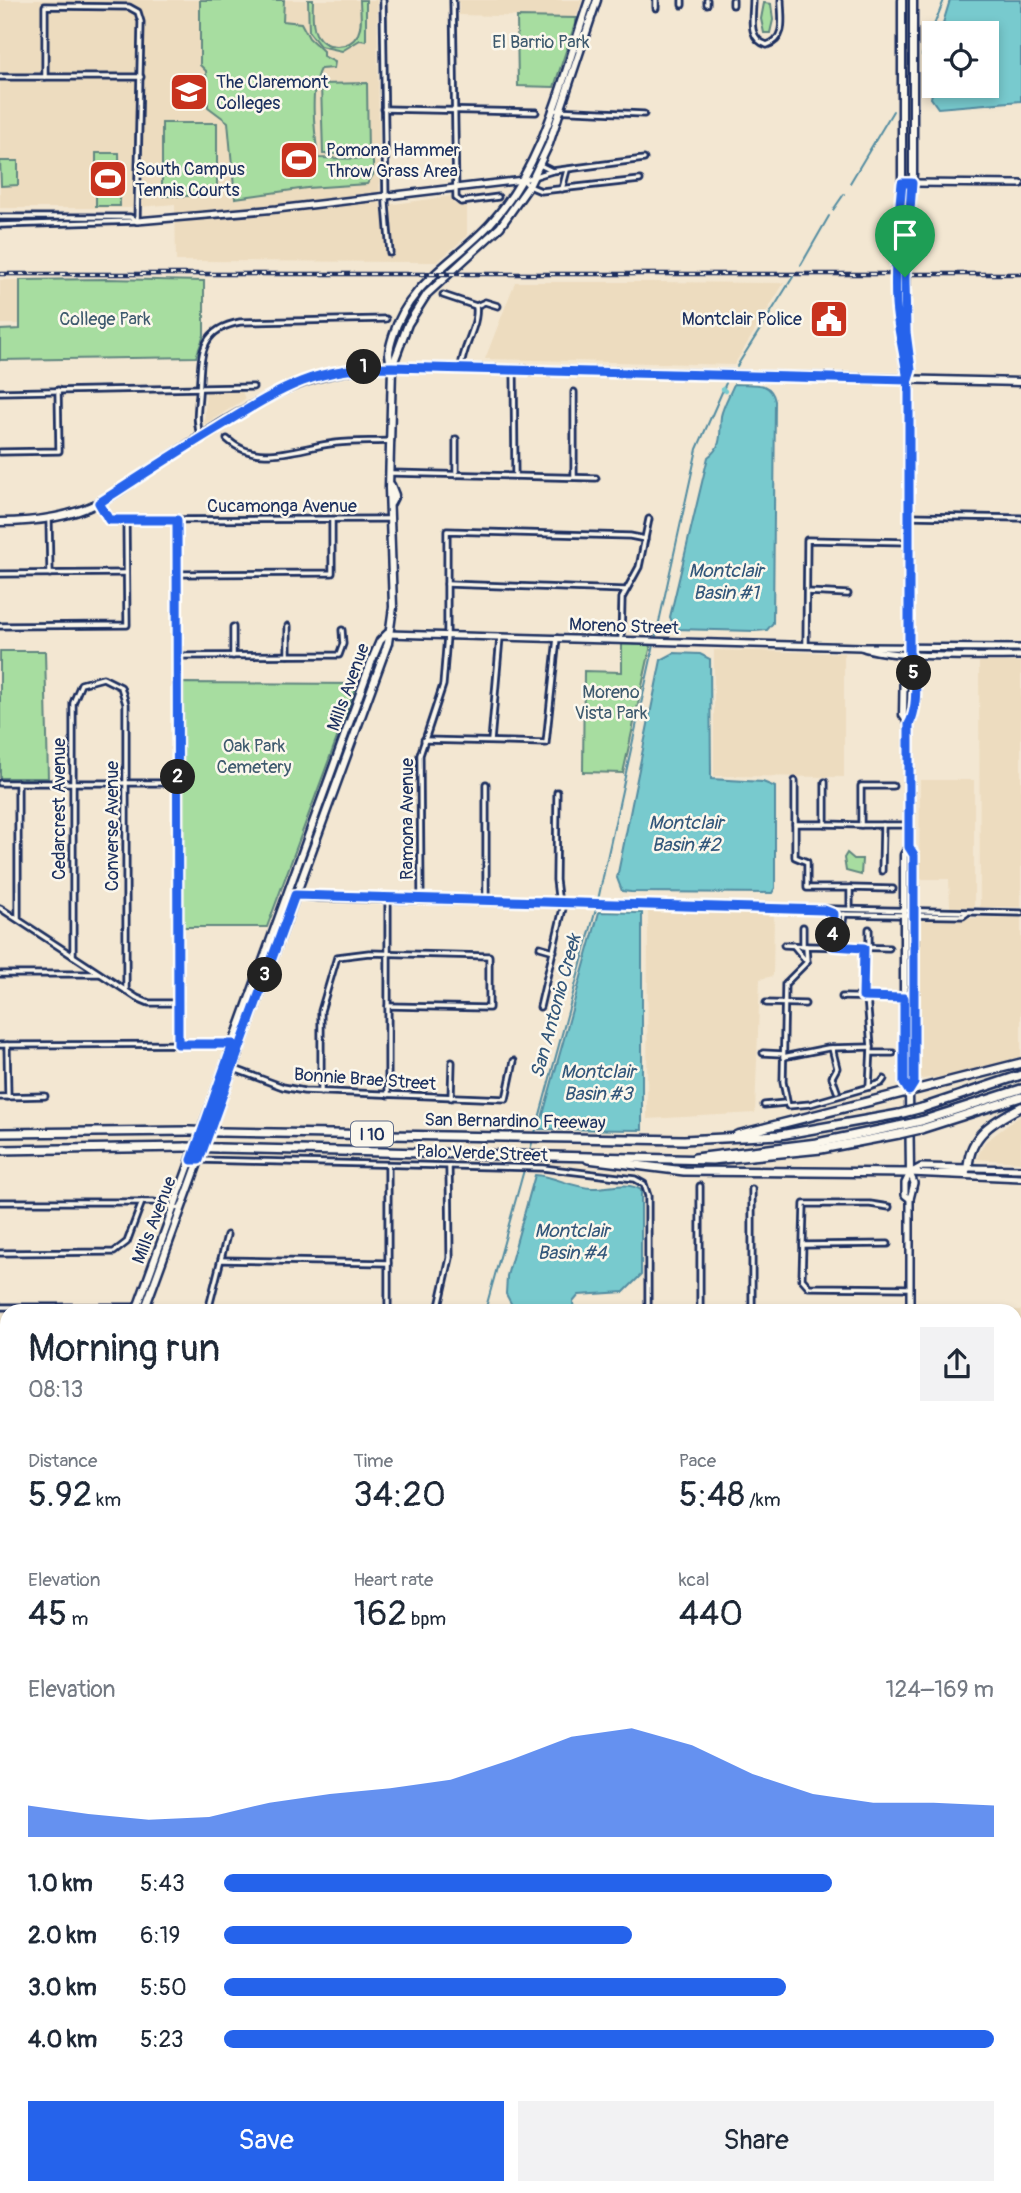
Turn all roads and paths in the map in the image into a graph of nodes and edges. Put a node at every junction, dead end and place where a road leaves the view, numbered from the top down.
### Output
1 (383, 0) edge
2 (453, 0) edge
3 (589, 0) edge
4 (597, 0) edge
5 (656, 0) edge
6 (753, 0) edge
7 (781, 0) edge
8 (901, 0) edge
9 (913, 0) edge
10 (656, 8) dead end
11 (0, 77) edge
12 (45, 77) junction
13 (141, 77) junction
14 (384, 109) junction
15 (454, 110) junction
16 (555, 111) junction
17 (536, 112) dead end
18 (644, 114) dead end
19 (644, 159) dead end
20 (540, 165) junction
21 (567, 170) junction
22 (552, 171) junction
23 (536, 174) junction
24 (523, 180) junction
25 (640, 180) dead end
26 (902, 183) junction
27 (912, 183) junction
28 (1021, 184) edge
29 (529, 186) junction
30 (455, 187) junction
31 (562, 189) junction
32 (386, 195) junction
33 (499, 197) dead end
34 (0, 217) edge
35 (137, 221) junction
36 (0, 225) edge
37 (390, 253) dead end
38 (443, 295) dead end
39 (476, 306) junction
40 (498, 306) dead end
41 (386, 320) dead end
42 (392, 367) junction
43 (461, 368) junction
44 (514, 370) junction
45 (908, 380) junction
46 (1021, 382) edge
47 (200, 387) junction
48 (253, 387) dead end
49 (58, 390) junction
50 (0, 392) edge
51 (574, 392) dead end
52 (201, 437) junction
53 (227, 439) dead end
54 (456, 439) dead end
55 (391, 441) junction
56 (0, 452) edge
57 (392, 473) junction
58 (456, 475) junction
59 (515, 476) junction
60 (574, 478) junction
61 (596, 478) dead end
62 (99, 503) junction
63 (909, 516) junction
64 (1021, 517) edge
65 (49, 519) junction
66 (390, 519) junction
67 (649, 519) dead end
68 (126, 520) junction
69 (177, 520) junction
70 (332, 520) junction
71 (0, 522) edge
72 (645, 539) junction
73 (909, 542) junction
74 (126, 573) junction
75 (178, 573) junction
76 (0, 574) edge
77 (50, 574) junction
78 (447, 584) junction
79 (625, 590) junction
80 (807, 592) junction
81 (848, 594) dead end
82 (0, 626) edge
83 (288, 626) dead end
84 (233, 627) dead end
85 (342, 630) dead end
86 (387, 634) junction
87 (447, 636) junction
88 (500, 637) junction
89 (557, 638) junction
90 (621, 640) junction
91 (806, 645) junction
92 (1021, 648) edge
93 (909, 649) junction
94 (178, 656) junction
95 (233, 656) junction
96 (288, 656) junction
97 (1021, 656) edge
98 (99, 678) joint
99 (909, 724) junction
100 (424, 740) junction
101 (491, 741) junction
102 (795, 781) dead end
103 (825, 782) dead end
104 (0, 783) edge
105 (18, 783) junction
106 (73, 783) junction
107 (126, 783) junction
108 (178, 783) junction
109 (486, 784) dead end
110 (893, 786) dead end
111 (557, 792) dead end
112 (795, 824) junction
113 (825, 824) junction
114 (861, 825) junction
115 (883, 825) junction
116 (909, 825) junction
117 (909, 847) junction
118 (882, 871) dead end
119 (850, 888) junction
120 (893, 889) dead end
121 (291, 895) junction
122 (388, 900) junction
123 (421, 901) junction
124 (486, 902) junction
125 (562, 904) junction
126 (0, 908) edge
127 (850, 908) junction
128 (824, 910) junction
129 (904, 912) junction
130 (913, 912) junction
131 (1021, 913) edge
132 (834, 914) junction
133 (844, 914) junction
134 (19, 919) junction
135 (803, 927) dead end
136 (869, 929) dead end
137 (784, 945) dead end
138 (793, 945) junction
139 (805, 946) junction
140 (833, 946) junction
141 (840, 946) junction
142 (540, 947) dead end
143 (866, 948) junction
144 (889, 948) dead end
145 (554, 951) junction
146 (388, 954) junction
147 (73, 956) junction
148 (807, 962) junction
149 (0, 974) edge
150 (101, 974) junction
151 (127, 991) junction
152 (842, 997) dead end
153 (865, 997) junction
154 (904, 998) junction
155 (179, 1003) junction
156 (766, 1003) dead end
157 (785, 1004) junction
158 (805, 1004) dead end
159 (388, 1006) junction
160 (540, 1007) dead end
161 (178, 1044) junction
162 (0, 1045) edge
163 (8, 1045) junction
164 (236, 1045) junction
165 (832, 1048) junction
166 (871, 1050) junction
167 (763, 1053) dead end
168 (893, 1053) dead end
169 (783, 1055) junction
170 (514, 1061) dead end
171 (452, 1062) dead end
172 (1021, 1063) edge
173 (228, 1067) junction
174 (1019, 1076) edge
175 (884, 1079) dead end
176 (869, 1087) junction
177 (1021, 1089) edge
178 (837, 1091) dead end
179 (909, 1091) junction
180 (321, 1092) junction
181 (388, 1095) junction
182 (45, 1096) dead end
183 (0, 1097) edge
184 (8, 1097) junction
185 (1021, 1097) edge
186 (451, 1099) junction
187 (786, 1104) junction
188 (764, 1105) dead end
189 (1021, 1107) edge
190 (921, 1125) junction
191 (0, 1133) edge
192 (730, 1138) junction
193 (0, 1150) edge
194 (577, 1156) junction
195 (195, 1160) junction
196 (388, 1165) junction
197 (449, 1166) junction
198 (968, 1167) junction
199 (1021, 1169) edge
200 (910, 1173) junction
201 (930, 1176) junction
202 (1021, 1178) edge
203 (701, 1186) dead end
204 (752, 1189) dead end
205 (0, 1202) edge
206 (142, 1202) junction
207 (889, 1207) dead end
208 (176, 1208) junction
209 (227, 1235) dead end
210 (888, 1244) dead end
211 (802, 1245) junction
212 (0, 1253) edge
213 (221, 1259) junction
214 (388, 1263) junction
215 (910, 1288) junction
216 (142, 1304) edge
217 (210, 1304) edge
218 (388, 1304) edge
219 (440, 1304) edge
220 (648, 1304) edge
221 (700, 1304) edge
222 (752, 1304) edge
223 (910, 1304) edge

1 - 14 street
2 - 15 street
3 - 16 main road
4 - 16 main road
5 - 10 street
6 - 7 street
8 - 26 main road
9 - 27 main road
11 - 12 street
12 - 13 street
12 - 13 street
13 - 35 street
14 - 15 street
14 - 32 street
15 - 17 street
15 - 30 street
16 - 18 street
16 - 20 main road
16 - 24 main road, Mills Avenue
19 - 21 street
20 - 22 street
20 - 23 main road
21 - 22 street
21 - 31 street
22 - 23 street
23 - 24 street
23 - 29 main road
24 - 29 street
24 - 30 street
24 - 42 main road, Mills Avenue
25 - 31 street
26 - 27 street
26 - 45 main road
27 - 28 street
27 - 45 main road
29 - 31 street
29 - 42 main road
30 - 32 street
30 - 33 street
32 - 35 street
32 - 37 street
34 - 35 street
35 - 36 street
38 - 39 street
39 - 40 street
39 - 43 street
41 - 47 street
42 - 43 main road
42 - 52 main road
42 - 55 main road, Mills Avenue
43 - 44 main road
44 - 45 main road
44 - 59 street
45 - 46 main road
45 - 63 main road
47 - 48 street
47 - 49 street
47 - 52 street
49 - 50 street
49 - 56 street
51 - 60 street
52 - 62 main road
53 - 55 street
54 - 58 street
55 - 57 main road, Mills Avenue
57 - 58 street
57 - 66 main road, Mills Avenue
58 - 59 street
59 - 60 street
60 - 61 street
62 - 65 main road
62 - 68 street
63 - 64 street
63 - 73 main road
65 - 71 main road
65 - 77 street
66 - 70 street, Cucamonga Avenue
66 - 86 main road, Mills Avenue
67 - 72 street
68 - 69 street, Cucamonga Avenue
68 - 74 street
69 - 70 street, Cucamonga Avenue
69 - 75 street
70 - 75 street
72 - 78 street, Ramona Avenue
72 - 79 street
73 - 80 street
73 - 93 main road
74 - 77 street
74 - 82 street
75 - 94 street
76 - 77 street
78 - 79 street
78 - 87 street, Ramona Avenue
79 - 90 street
80 - 81 street
80 - 91 street
83 - 96 street
84 - 95 street
85 - 96 street
86 - 87 street, Moreno Street
86 - 121 main road, Mills Avenue
87 - 88 street, Moreno Street
87 - 100 street, Ramona Avenue
88 - 89 street, Moreno Street
88 - 101 street
89 - 90 street, Moreno Street
89 - 101 street
90 - 91 street, Moreno Street
91 - 93 street, Moreno Street
92 - 93 street, Moreno Street
93 - 97 street, Moreno Street
93 - 99 main road
93 - 99 main road
94 - 95 street
94 - 108 street
95 - 96 street
98 - 106 street, Cedarcrest Avenue
98 - 107 street, Converse Avenue
99 - 116 main road
100 - 101 street
100 - 123 street, Ramona Avenue
102 - 112 street
103 - 113 street
104 - 105 street
105 - 106 street
105 - 134 street
106 - 107 street
106 - 147 street, Cedarcrest Avenue
107 - 108 street
107 - 151 street, Converse Avenue
108 - 155 street
109 - 124 street
110 - 114 street
111 - 125 street
112 - 113 street
112 - 119 street
113 - 114 street
114 - 115 street
115 - 116 street
115 - 118 street
116 - 117 main road
117 - 129 main road
117 - 130 main road
119 - 120 street
119 - 127 street
121 - 122 street
121 - 164 main road, Mills Avenue
122 - 123 street
122 - 146 street, Ramona Avenue
123 - 124 street
124 - 125 street
125 - 128 street
125 - 145 street
126 - 134 street
127 - 128 street
127 - 129 street
128 - 132 street
129 - 130 street
129 - 133 street
129 - 154 main road
130 - 131 street
130 - 179 main road
132 - 133 street
132 - 140 street
133 - 141 street
134 - 147 street
135 - 139 street
136 - 143 street
137 - 138 street
138 - 139 street
138 - 148 street
139 - 140 street
139 - 148 street
140 - 141 street
141 - 143 street
142 - 145 street
143 - 144 street
143 - 153 street
145 - 160 street
146 - 159 street, Ramona Avenue
146 - 159 street
146 - 180 street
147 - 150 street
148 - 157 street
149 - 150 street
150 - 151 street
151 - 155 street
152 - 153 street
153 - 154 street
153 - 166 street
154 - 179 main road
155 - 161 street
156 - 157 street
157 - 158 street
157 - 169 street
159 - 181 street, Ramona Avenue
161 - 163 street
161 - 164 street
162 - 163 street
163 - 184 street
164 - 173 main road, Mills Avenue
165 - 166 street
165 - 169 street
165 - 178 street
166 - 168 street
166 - 176 street
167 - 169 street
169 - 187 street
170 - 186 street, Bonnie Brae Street
171 - 186 street
172 - 179 highway
173 - 180 street, Bonnie Brae Street
173 - 195 main road, Mills Avenue
174 - 192 highway, San Bernardino Freeway / I 10, bridge
175 - 176 street
176 - 187 street
177 - 190 highway
179 - 192 highway
179 - 200 main road
180 - 181 street, Bonnie Brae Street
181 - 186 street, Bonnie Brae Street
182 - 184 street
183 - 184 street
185 - 190 highway, San Bernardino Freeway / I 10
187 - 188 street
189 - 198 highway
190 - 194 highway, San Bernardino Freeway / I 10, bridge
191 - 192 highway, San Bernardino Freeway / I 10, bridge
193 - 194 highway, San Bernardino Freeway / I 10, bridge
194 - 200 highway
195 - 196 street, Palo Verde Street
195 - 208 main road, Mills Avenue
196 - 197 street, Palo Verde Street
196 - 214 street
197 - 219 street
197 - 220 street, Palo Verde Street
198 - 199 street
198 - 200 street
198 - 201 street
200 - 201 street
200 - 215 street
201 - 202 street
203 - 221 street
204 - 222 street
205 - 206 street
206 - 208 street
206 - 212 street
207 - 211 street
208 - 216 main road, Mills Avenue
209 - 213 street
210 - 211 street
211 - 215 street
213 - 214 street
213 - 217 street
214 - 218 street
215 - 223 street

